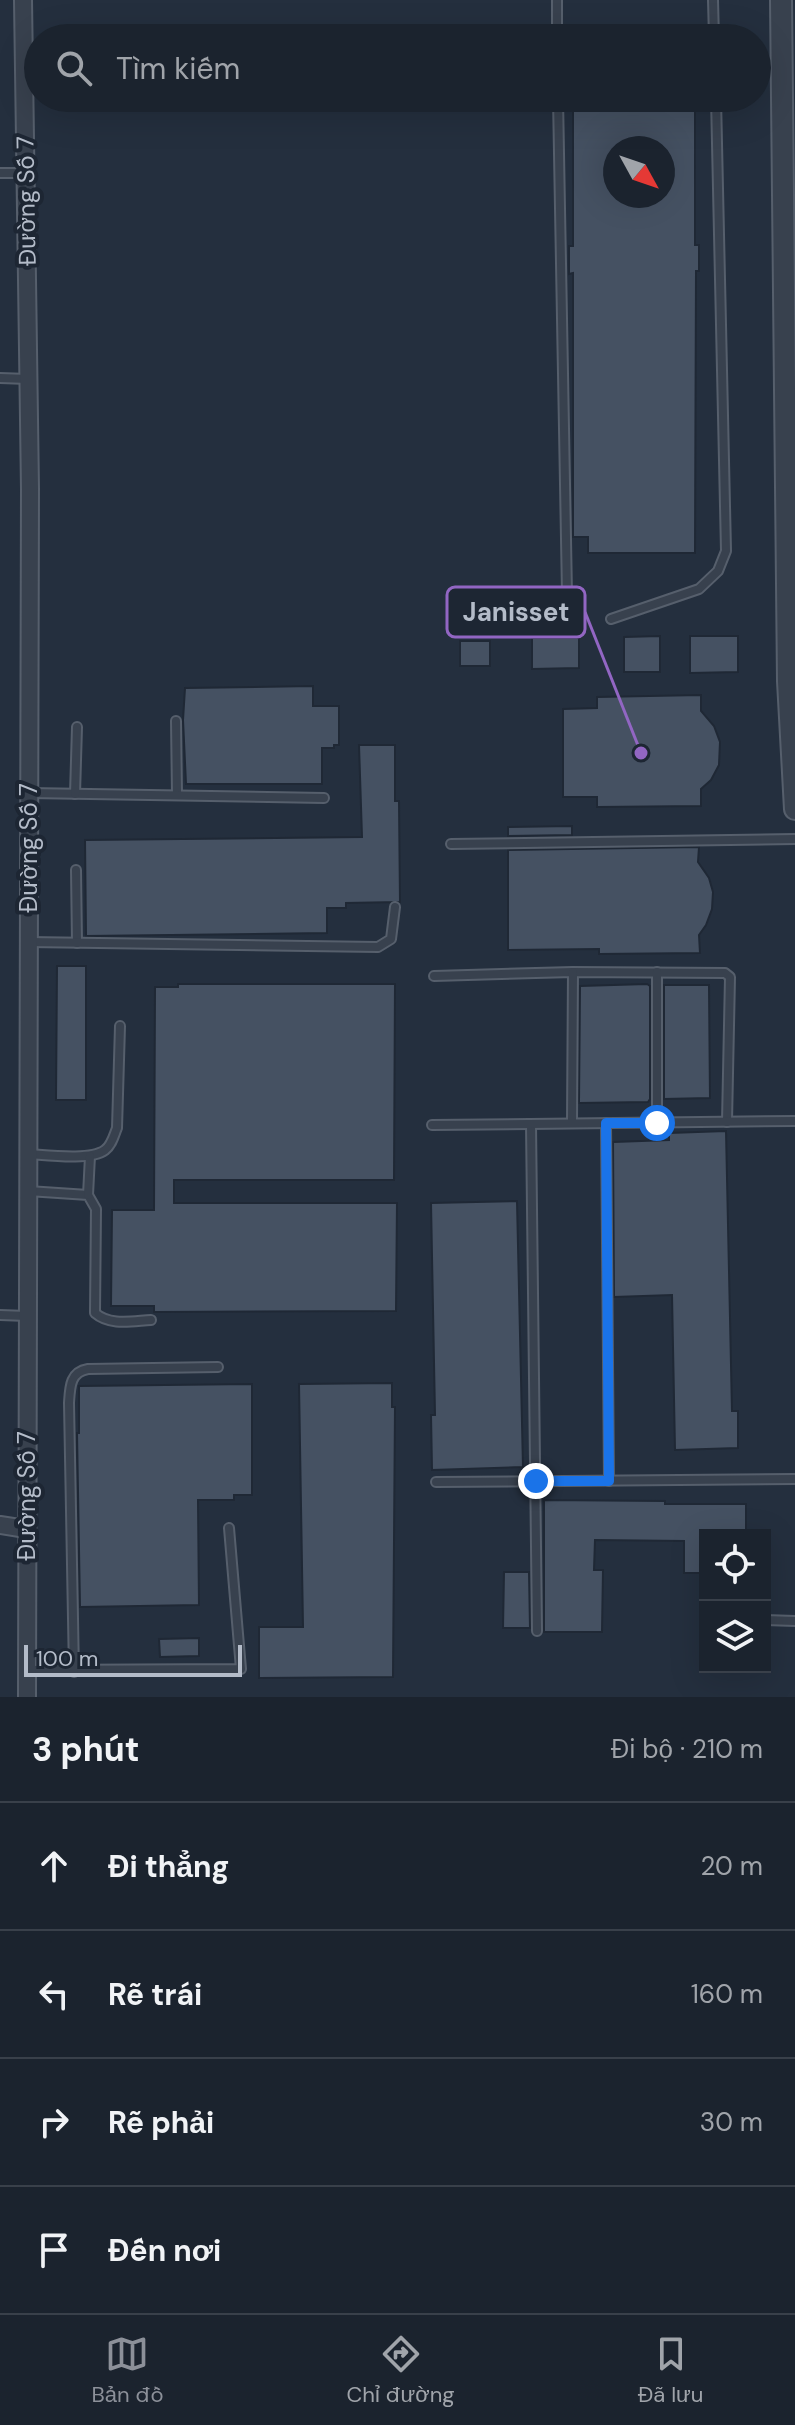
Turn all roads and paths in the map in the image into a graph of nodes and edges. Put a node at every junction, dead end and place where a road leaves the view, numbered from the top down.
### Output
1 (23, 0) edge
2 (557, 0) edge
3 (713, 0) edge
4 (781, 0) edge
5 (557, 24) edge
6 (714, 24) edge
7 (24, 86) edge
8 (24, 112) edge
9 (558, 112) edge
10 (716, 112) edge
11 (0, 173) edge
12 (25, 173) junction
13 (0, 378) edge
14 (28, 379) junction
15 (611, 619) dead end
16 (473, 622) dead end
17 (176, 721) dead end
18 (77, 727) dead end
19 (29, 793) junction
20 (75, 794) junction
21 (177, 794) junction
22 (324, 798) dead end
23 (795, 809) edge
24 (795, 839) edge
25 (451, 844) dead end
26 (76, 870) dead end
27 (395, 907) dead end
28 (28, 942) junction
29 (77, 943) junction
30 (573, 972) junction
31 (657, 972) junction
32 (434, 976) dead end
33 (120, 1026) dead end
34 (795, 1121) edge
35 (727, 1122) junction
36 (572, 1123) junction
37 (606, 1123) junction
38 (657, 1123) junction
39 (531, 1124) junction
40 (432, 1125) dead end
41 (27, 1154) junction
42 (90, 1156) junction
43 (27, 1191) junction
44 (88, 1195) junction
45 (0, 1315) edge
46 (27, 1316) junction
47 (151, 1320) dead end
48 (218, 1367) dead end
49 (795, 1479) edge
50 (536, 1481) junction
51 (609, 1481) junction
52 (436, 1482) dead end
53 (0, 1525) edge
54 (229, 1528) dead end
55 (26, 1529) junction
56 (771, 1620) edge
57 (795, 1621) edge
58 (537, 1631) dead end
59 (26, 1670) junction
60 (74, 1672) junction
61 (27, 1697) edge

1 - 7 street, Đường Số 7
2 - 5 lane
3 - 6 lane
4 - 23 street
8 - 12 street, Đường Số 7
9 - 16 lane
10 - 15 lane
11 - 12 lane
12 - 14 street, Đường Số 7
13 - 14 lane
14 - 19 street, Đường Số 7
17 - 21 lane
18 - 20 lane
19 - 20 lane
19 - 28 street, Đường Số 7
20 - 21 lane
21 - 22 lane
24 - 25 lane
26 - 29 lane
27 - 29 lane
28 - 29 lane
28 - 41 street, Đường Số 7
30 - 31 lane
30 - 32 lane
30 - 36 lane
31 - 35 lane
31 - 38 lane
33 - 42 lane
34 - 35 lane
35 - 38 lane
36 - 37 lane
36 - 39 lane
37 - 38 lane
37 - 51 lane
39 - 40 lane
39 - 50 lane
41 - 42 lane
41 - 43 street, Đường Số 7
42 - 44 lane
43 - 44 lane
43 - 46 street, Đường Số 7
44 - 47 lane
45 - 46 lane
46 - 55 street, Đường Số 7
48 - 60 lane
49 - 51 lane
50 - 51 lane
50 - 52 lane
50 - 58 lane
53 - 55 street
54 - 60 lane
55 - 59 street, Đường Số 7
56 - 57 lane
59 - 60 lane
59 - 61 street, Đường Số 7

